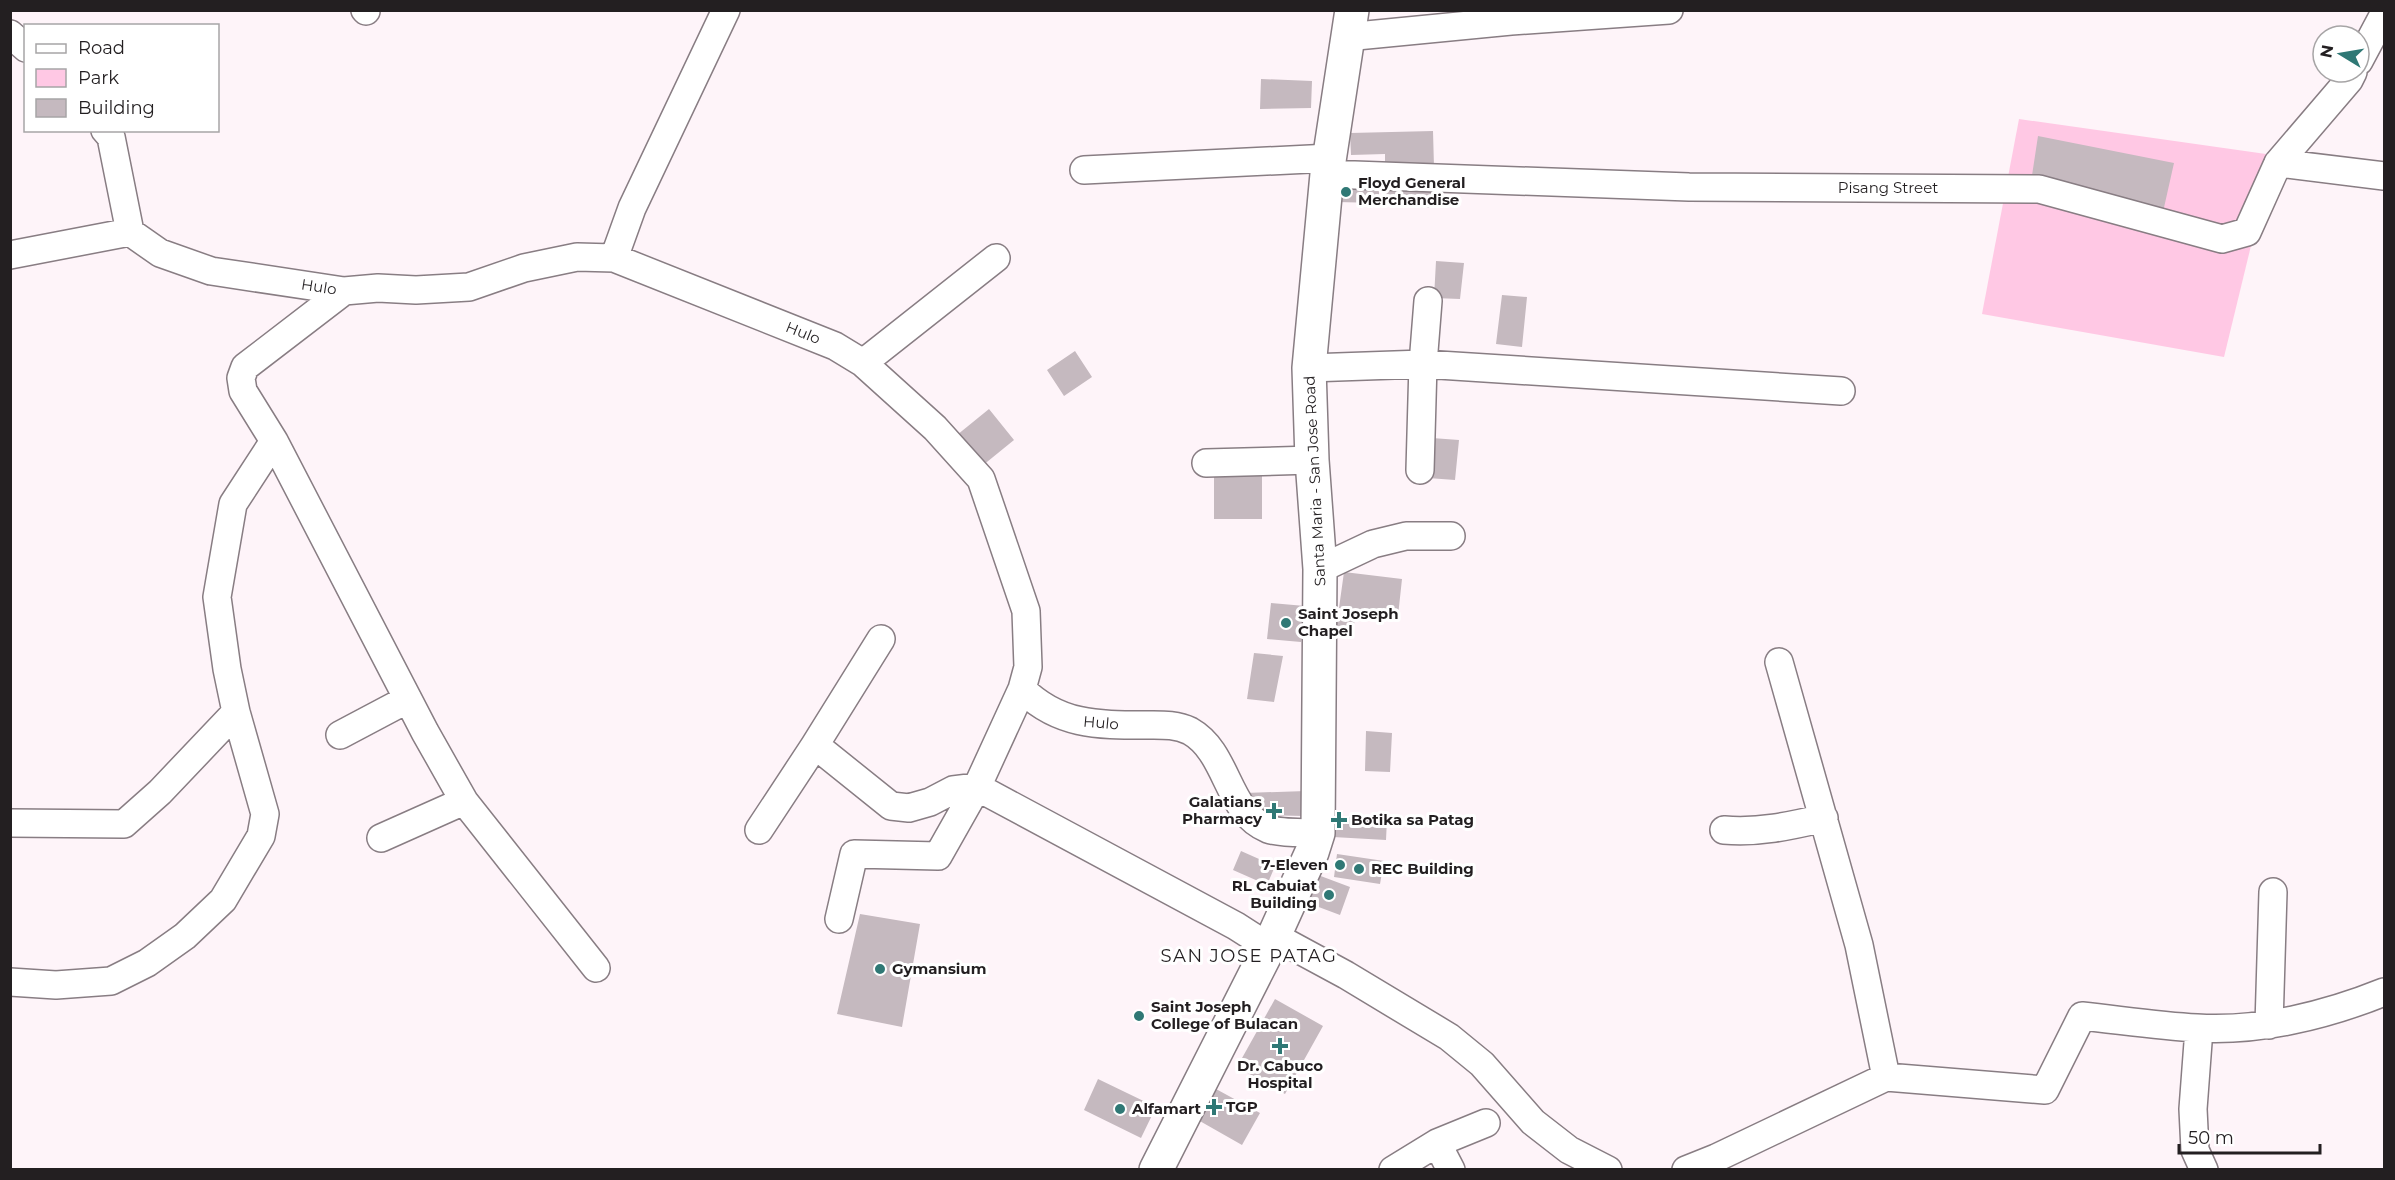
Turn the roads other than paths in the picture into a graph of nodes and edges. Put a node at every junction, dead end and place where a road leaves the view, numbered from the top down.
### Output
1 (726, 10) edge
2 (1669, 10) edge
3 (2385, 14) edge
4 (1349, 24) edge
5 (10, 34) edge
6 (2371, 39) edge
7 (24, 46) edge
8 (2346, 84) edge
9 (106, 132) edge
10 (2278, 163) junction
11 (1328, 166) junction
12 (1084, 170) dead end
13 (2385, 176) edge
14 (130, 232) junction
15 (10, 255) edge
16 (614, 258) junction
17 (996, 258) dead end
18 (344, 291) junction
19 (1428, 301) dead end
20 (863, 363) junction
21 (1423, 364) junction
22 (1310, 368) junction
23 (1841, 391) dead end
24 (274, 441) junction
25 (1312, 460) junction
26 (1206, 463) dead end
27 (1420, 470) dead end
28 (1450, 536) dead end
29 (1320, 569) junction
30 (881, 639) dead end
31 (1779, 662) dead end
32 (1022, 689) junction
33 (408, 699) junction
34 (236, 712) junction
35 (340, 735) dead end
36 (816, 746) junction
37 (977, 787) junction
38 (464, 801) junction
39 (1824, 819) junction
40 (10, 823) edge
41 (759, 830) dead end
42 (1724, 830) dead end
43 (1318, 833) junction
44 (381, 838) dead end
45 (2273, 892) dead end
46 (839, 920) dead end
47 (1272, 941) junction
48 (596, 968) dead end
49 (10, 982) edge
50 (2385, 992) edge
51 (2269, 1025) junction
52 (2199, 1029) junction
53 (1886, 1077) junction
54 (1486, 1123) dead end
55 (1437, 1143) junction
56 (1156, 1170) edge
57 (1393, 1170) edge
58 (1451, 1170) edge
59 (1608, 1170) edge
60 (1686, 1170) edge
61 (2204, 1170) edge

1 - 16 street
2 - 4 street
3 - 6 street
4 - 11 main road, Santa Maria - San Jose Road
5 - 7 street
8 - 10 street, Pisang Street
9 - 14 street
10 - 11 street, Pisang Street
10 - 13 street
11 - 12 street
11 - 22 main road, Santa Maria - San Jose Road
14 - 15 street
14 - 18 street, Hulo
16 - 18 street, Hulo
16 - 20 street, Hulo
17 - 20 street
18 - 24 street
19 - 21 street
20 - 32 street, Hulo
21 - 22 street
21 - 23 street
21 - 27 street
22 - 25 main road, Santa Maria - San Jose Road
24 - 33 street
24 - 34 street
25 - 26 street
25 - 29 main road, Santa Maria - San Jose Road
28 - 29 street
29 - 43 main road, Santa Maria - San Jose Road
30 - 36 street
31 - 39 street
32 - 37 street
32 - 43 street, Hulo
33 - 35 street
33 - 38 street
34 - 40 street
34 - 49 street
36 - 37 street
36 - 41 street
37 - 46 street
37 - 47 street
38 - 44 street
38 - 48 street
39 - 42 street
39 - 53 street
43 - 47 main road, Santa Maria - San Jose Road
45 - 51 street
47 - 56 main road, Santa Maria - San Jose Road
47 - 59 street
50 - 51 street
51 - 52 street
52 - 53 street
52 - 61 street
53 - 60 street
54 - 55 street
55 - 57 street
55 - 58 street

